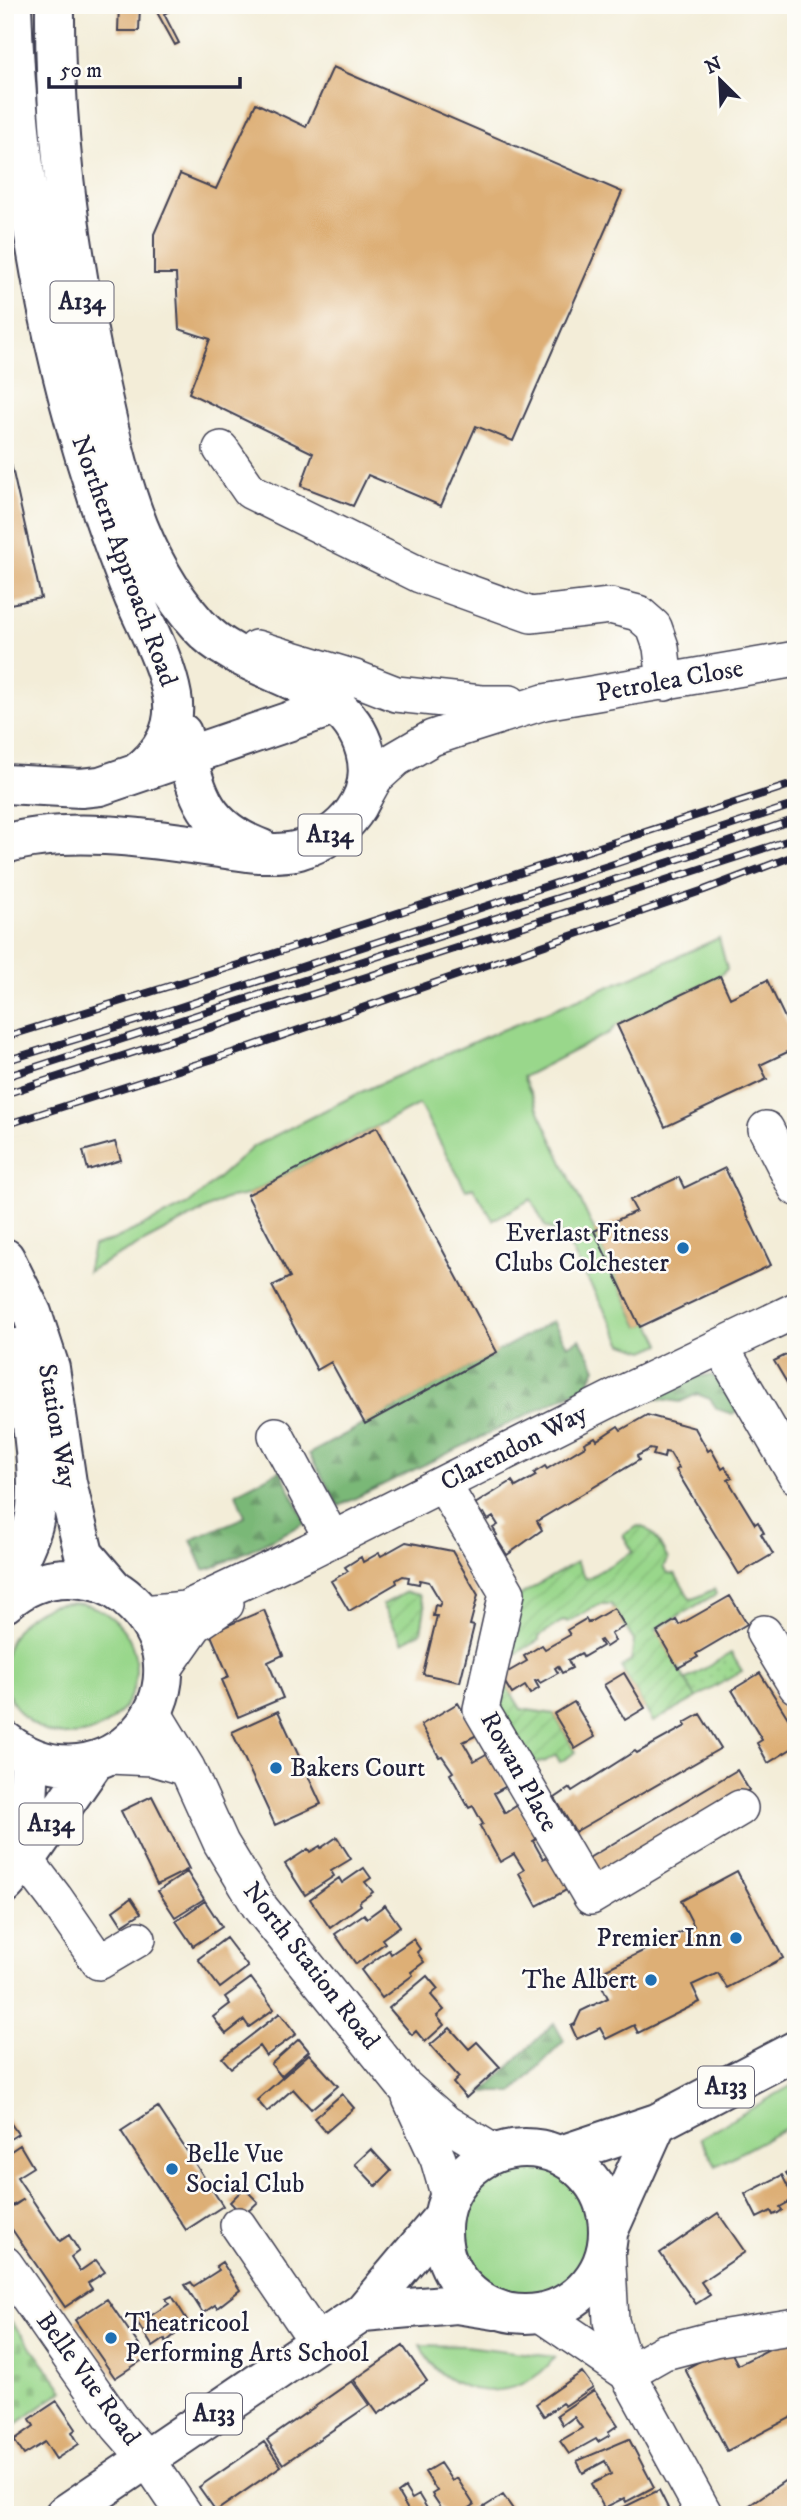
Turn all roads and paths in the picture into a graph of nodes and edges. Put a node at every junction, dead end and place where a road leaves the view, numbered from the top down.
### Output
1 (39, 5) edge
2 (55, 5) edge
3 (10, 27) edge
4 (221, 449) dead end
5 (167, 587) junction
6 (796, 659) edge
7 (665, 683) junction
8 (396, 694) junction
9 (173, 698) junction
10 (544, 702) junction
11 (337, 705) junction
12 (188, 757) junction
13 (137, 773) junction
14 (15, 781) edge
15 (365, 796) junction
16 (5, 844) edge
17 (281, 853) junction
18 (766, 1129) dead end
19 (796, 1188) edge
20 (5, 1258) edge
21 (796, 1310) edge
22 (5, 1314) edge
23 (721, 1347) junction
24 (276, 1435) dead end
25 (796, 1476) edge
26 (443, 1484) junction
27 (320, 1545) junction
28 (5, 1590) edge
29 (129, 1601) junction
30 (5, 1603) edge
31 (764, 1633) dead end
32 (162, 1672) junction
33 (796, 1686) edge
34 (153, 1712) junction
35 (18, 1749) edge
36 (101, 1759) junction
37 (187, 1768) junction
38 (740, 1808) dead end
39 (12, 1874) edge
40 (138, 1939) dead end
41 (796, 2050) edge
42 (404, 2086) junction
43 (657, 2123) junction
44 (495, 2153) junction
45 (561, 2155) junction
46 (446, 2208) junction
47 (238, 2225) dead end
48 (608, 2238) junction
49 (5, 2264) edge
50 (363, 2312) junction
51 (522, 2312) junction
52 (796, 2326) edge
53 (318, 2343) junction
54 (627, 2373) junction
55 (147, 2459) junction
56 (64, 2515) edge
57 (185, 2515) edge
58 (705, 2515) edge

1 - 3 street
2 - 5 main road, Northern Approach Road / A134
3 - 9 main road, Northern Approach Road / A134
4 - 7 street
5 - 8 street, Petrolea Close
5 - 11 main road, Northern Approach Road / A134
6 - 7 street, Petrolea Close
7 - 10 street, Petrolea Close
8 - 10 street, Petrolea Close
8 - 11 street, Petrolea Close
9 - 12 main road, A134
9 - 13 main road, Northern Approach Road / A134
10 - 15 street, Petrolea Close
11 - 12 main road, A134
11 - 15 main road, A134
12 - 13 main road, A134
12 - 17 main road, A134
13 - 14 main road, A134
15 - 17 main road, A134
16 - 17 main road, A134
18 - 19 street
20 - 29 main road, Station Way / A134
21 - 23 street, Clarendon Way
22 - 28 main road, Station Way
23 - 25 street
23 - 26 street, Clarendon Way
24 - 27 street
26 - 27 street, Clarendon Way
26 - 38 street, Rowan Place
27 - 29 street, Clarendon Way
27 - 32 street, Clarendon Way
29 - 30 main road
29 - 32 main road, A134
31 - 33 street
32 - 34 main road, A134
34 - 36 main road, A134
34 - 37 street, North Station Road
35 - 36 main road, A134
35 - 39 main road, A134
36 - 37 street
36 - 39 main road, A134
37 - 42 street, North Station Road
39 - 40 street
41 - 43 main road, A133
42 - 44 street, North Station Road
42 - 46 street, North Station Road
43 - 45 main road, A133
43 - 48 main road
44 - 45 main road, A133
44 - 46 main road, A133
45 - 48 main road, A133
46 - 50 main road, A133
46 - 51 main road
47 - 53 street
48 - 51 main road
48 - 54 street
49 - 55 street, Belle Vue Road
50 - 51 main road, A133
50 - 53 main road, A133
51 - 54 street
52 - 54 street
53 - 55 main road, A133
54 - 58 street
55 - 56 main road, A133
55 - 57 street, Belle Vue Road

